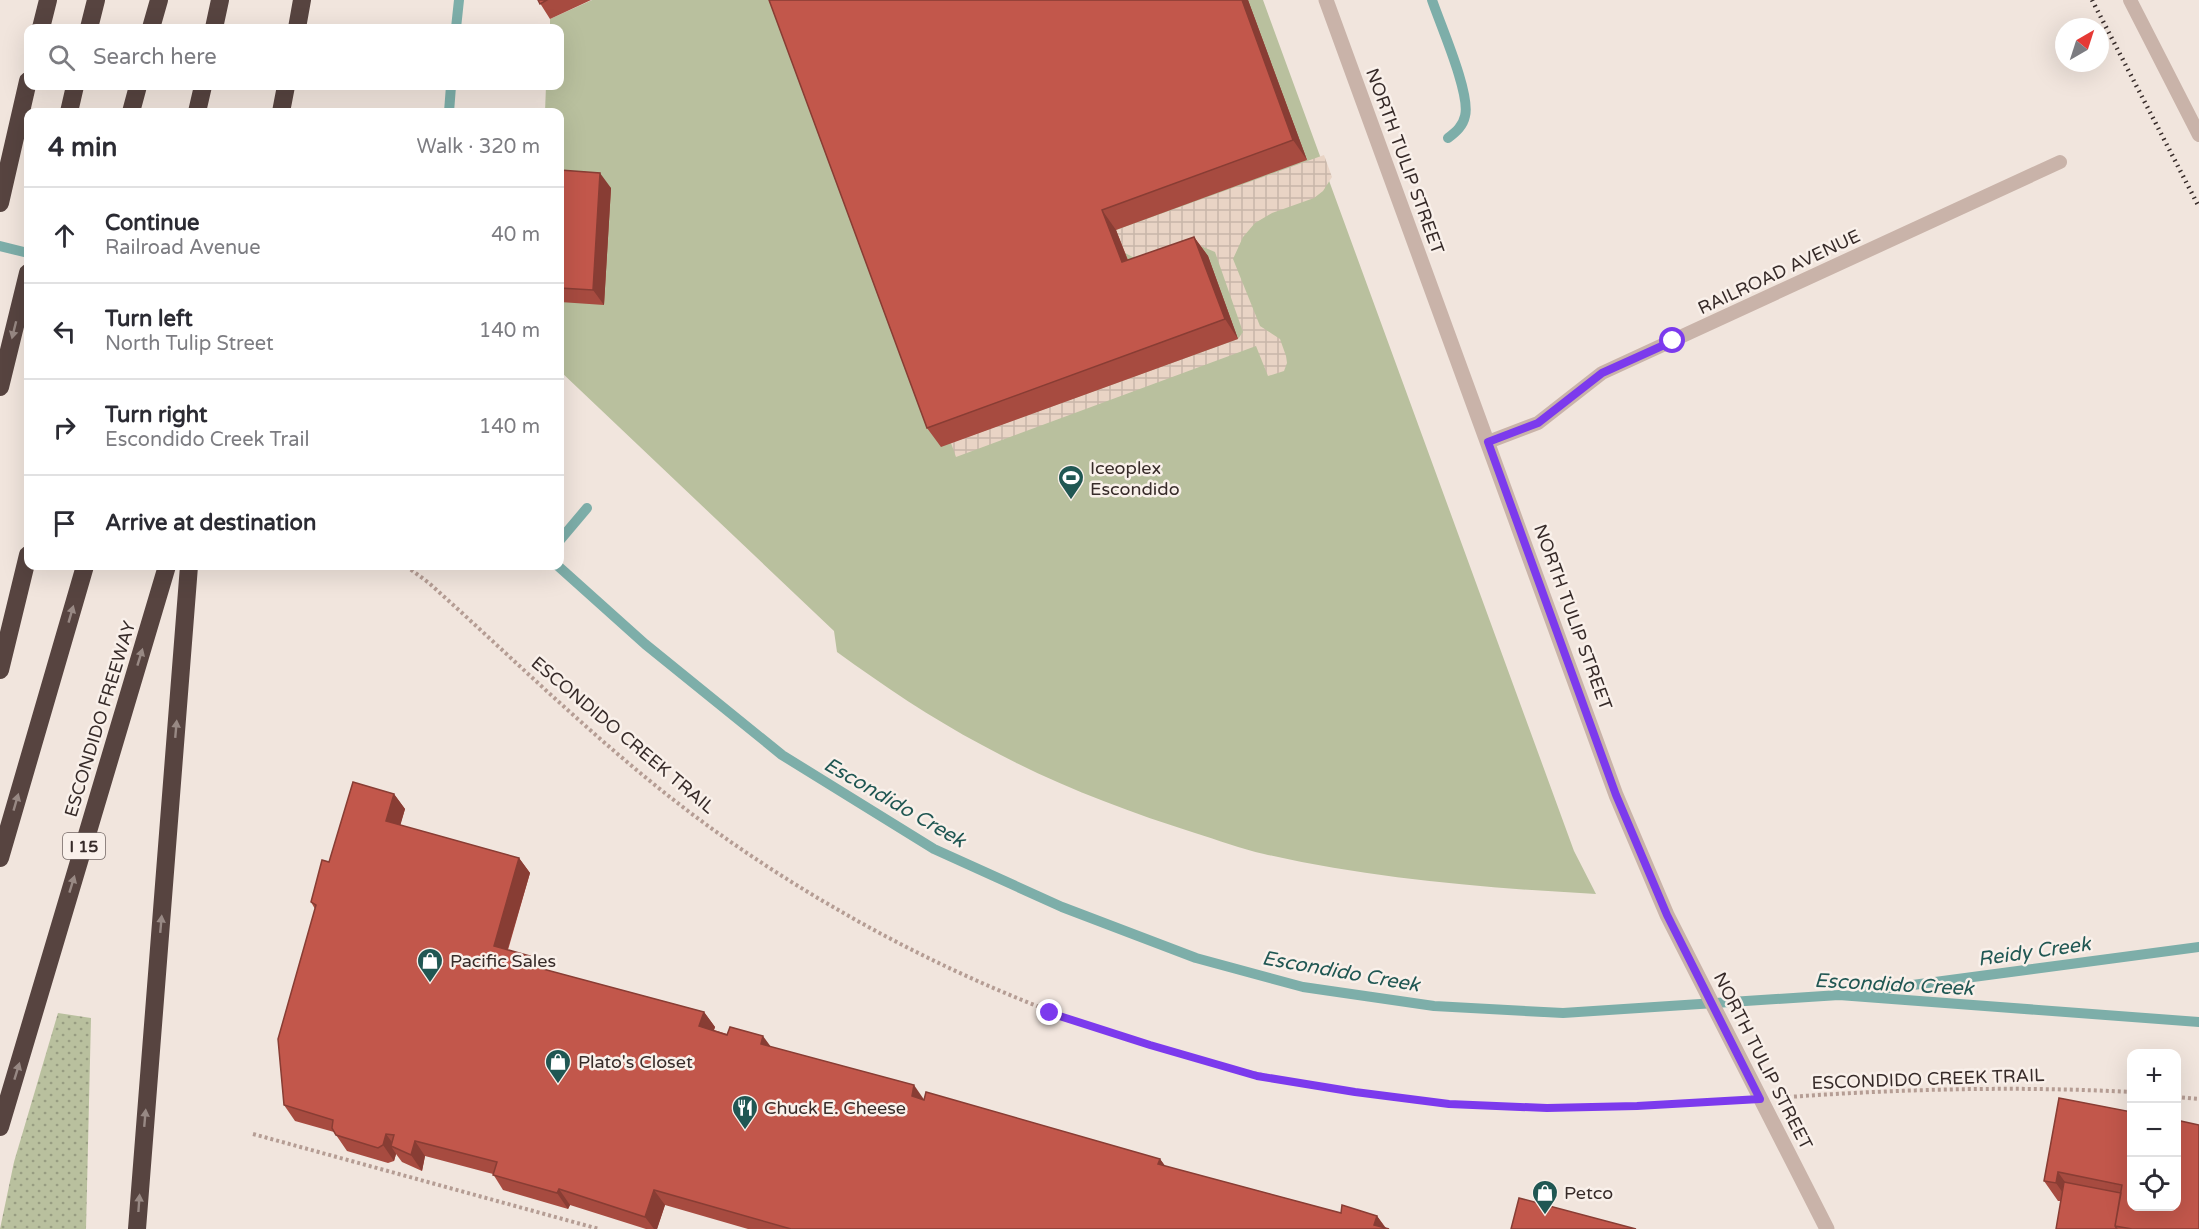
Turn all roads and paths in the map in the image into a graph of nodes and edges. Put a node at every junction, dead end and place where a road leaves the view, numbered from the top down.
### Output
1 (48, 0) edge
2 (96, 0) edge
3 (159, 0) edge
4 (220, 0) edge
5 (302, 0) edge
6 (1326, 0) edge
7 (2130, 0) edge
8 (42, 24) edge
9 (90, 24) edge
10 (152, 24) edge
11 (215, 24) edge
12 (298, 24) edge
13 (26, 90) edge
14 (74, 90) edge
15 (137, 90) edge
16 (201, 90) edge
17 (285, 90) edge
18 (70, 108) edge
19 (132, 108) edge
20 (198, 108) edge
21 (282, 108) edge
22 (2199, 135) edge
23 (2060, 162) dead end
24 (0, 203) edge
25 (24, 289) edge
26 (0, 387) edge
27 (1488, 442) junction
28 (24, 570) edge
29 (84, 570) edge
30 (166, 570) edge
31 (189, 570) edge
32 (411, 570) edge
33 (0, 670) edge
34 (0, 858) edge
35 (2127, 1092) edge
36 (1757, 1094) junction
37 (2181, 1097) edge
38 (2199, 1099) edge
39 (0, 1127) edge
40 (254, 1134) dead end
41 (137, 1229) edge
42 (599, 1229) edge
43 (1827, 1229) edge

1 - 8 highway
2 - 9 highway
3 - 10 highway
4 - 11 highway
5 - 12 highway
6 - 27 street, NORTH TULIP STREET
7 - 22 lane
13 - 24 highway
14 - 18 highway
15 - 19 highway
16 - 20 highway
17 - 21 highway
23 - 27 lane, RAILROAD AVENUE
25 -> 26 highway, bridge
27 - 36 street, NORTH TULIP STREET
28 - 33 highway
34 -> 29 highway
39 -> 30 highway, ESCONDIDO FREEWAY / I 15
41 -> 31 highway
32 - 36 path, ESCONDIDO CREEK TRAIL
35 - 36 path, ESCONDIDO CREEK TRAIL
36 - 43 street, NORTH TULIP STREET
37 - 38 path
40 - 42 path

